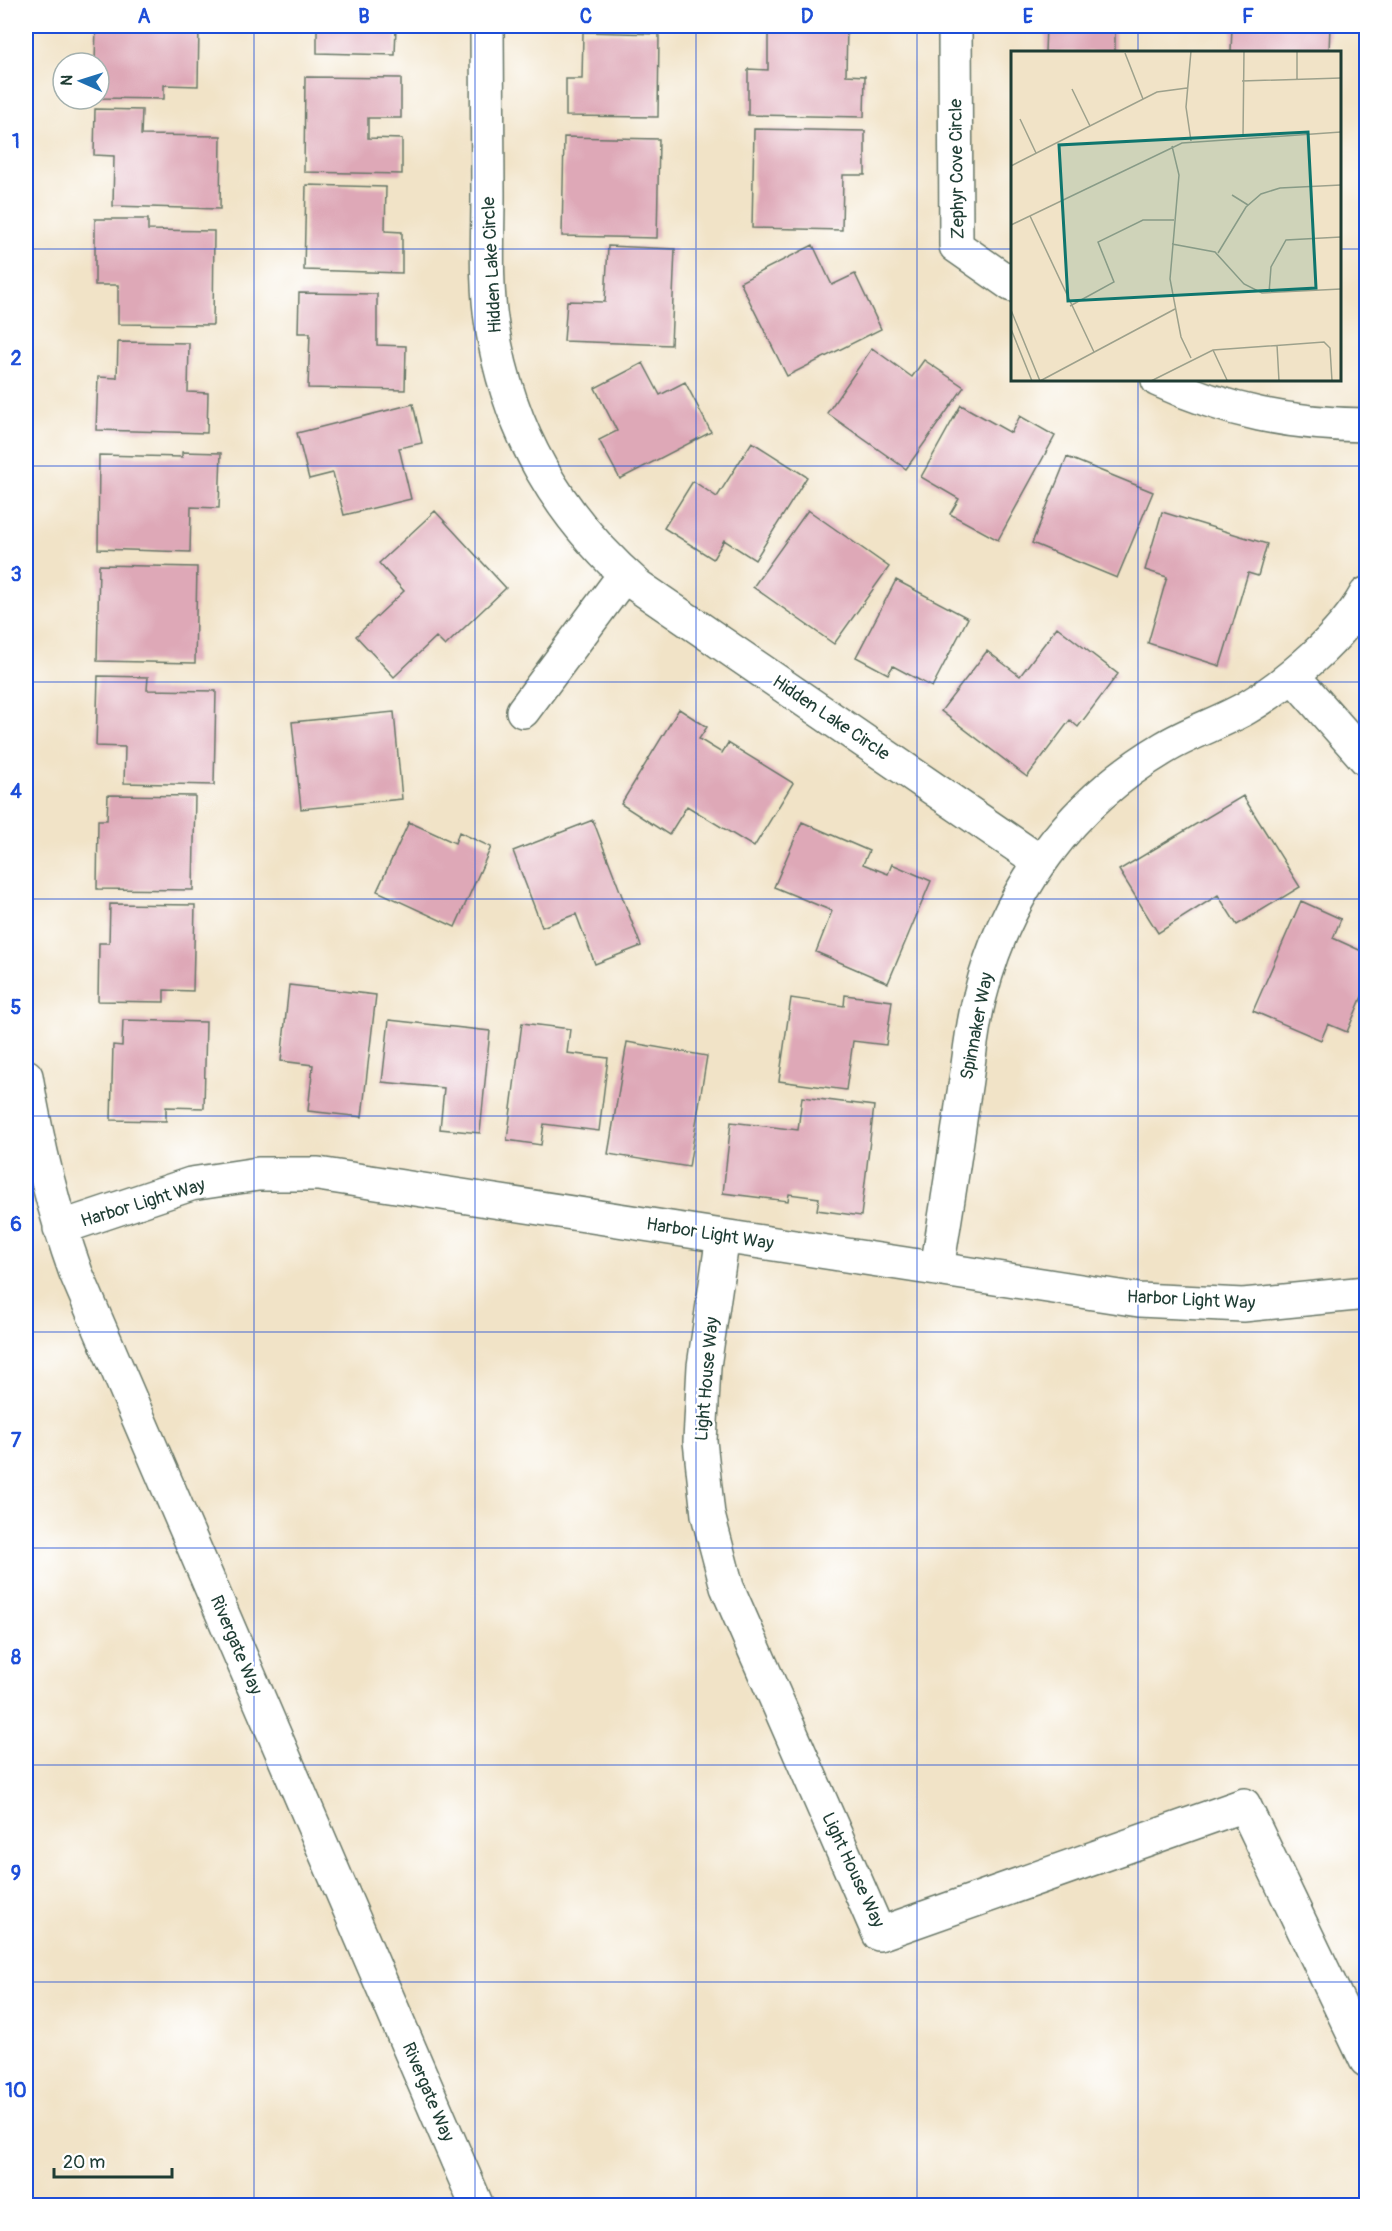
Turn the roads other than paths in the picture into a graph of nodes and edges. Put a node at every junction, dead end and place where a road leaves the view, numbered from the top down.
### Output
1 (487, 26) edge
2 (955, 26) edge
3 (1011, 284) edge
4 (1160, 381) edge
5 (1366, 425) edge
6 (624, 574) junction
7 (1366, 594) edge
8 (1293, 676) junction
9 (523, 711) dead end
10 (1366, 759) edge
11 (1040, 861) junction
12 (26, 1076) edge
13 (60, 1228) junction
14 (723, 1236) junction
15 (937, 1269) junction
16 (1366, 1293) edge
17 (1366, 2060) edge
18 (477, 2205) edge

1 - 6 street, Hidden Lake Circle
2 - 3 street, Zephyr Cove Circle
4 - 5 street
6 - 9 street
6 - 11 street, Hidden Lake Circle
7 - 8 street, Spinnaker Way
8 - 10 street
8 - 11 street, Spinnaker Way
11 - 15 street, Spinnaker Way
12 - 13 street, Rivergate Way
13 - 14 street, Harbor Light Way
13 - 18 street, Rivergate Way
14 - 15 street, Harbor Light Way
14 - 17 street, Light House Way
15 - 16 street, Harbor Light Way

